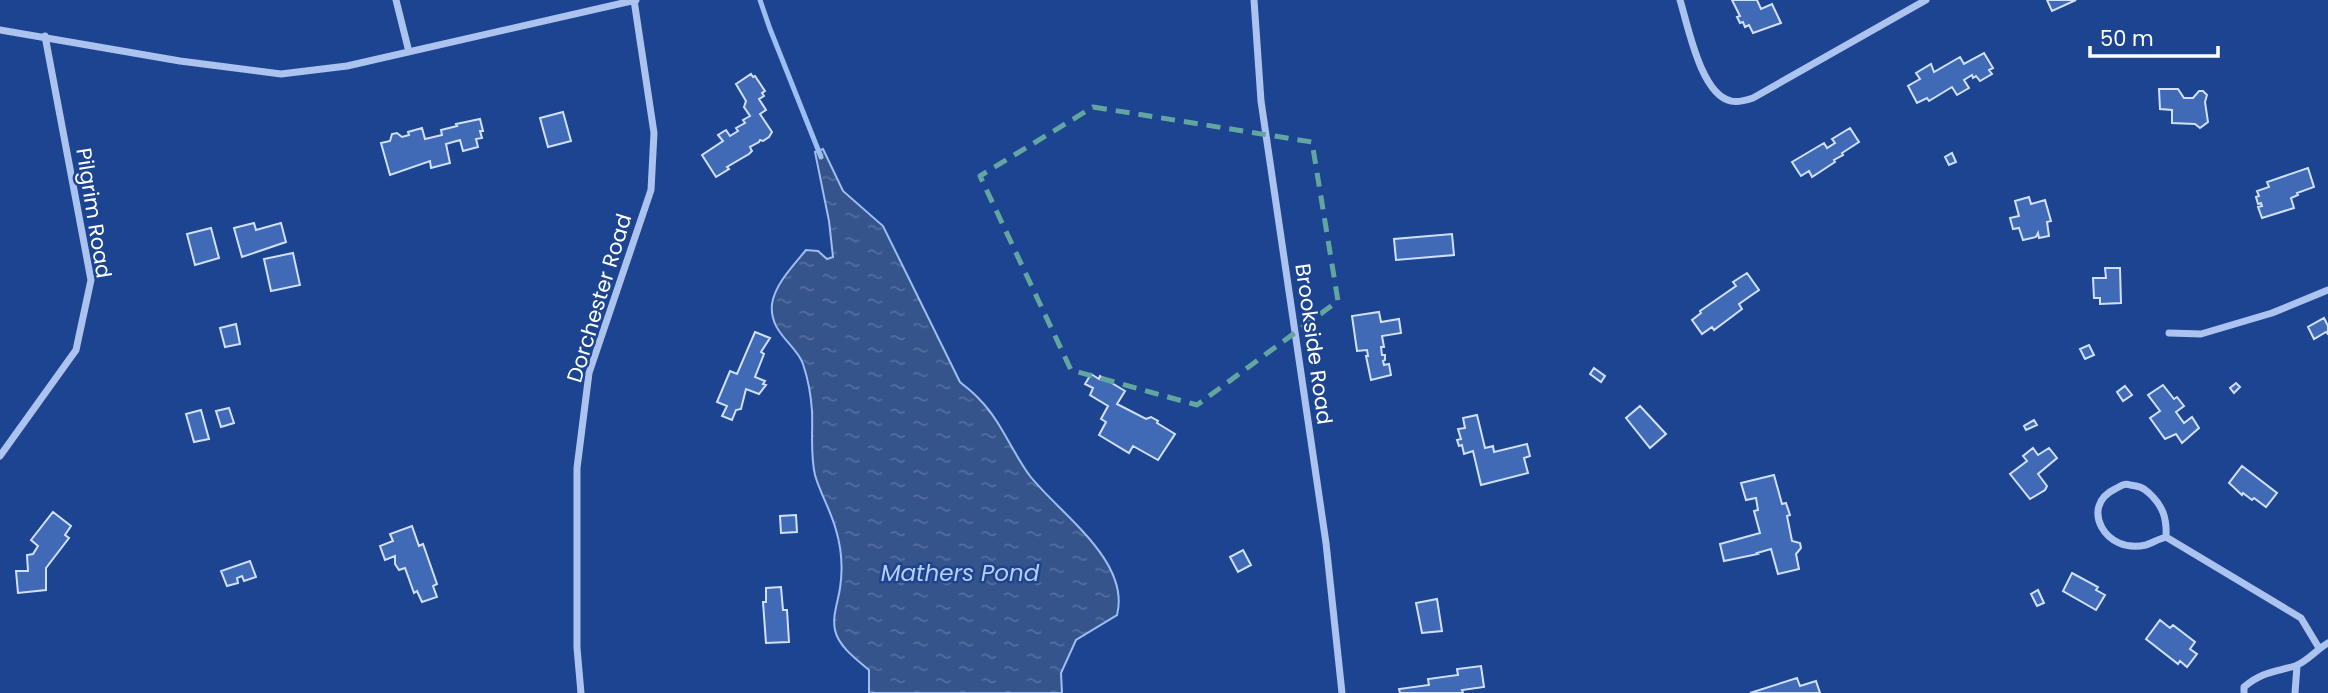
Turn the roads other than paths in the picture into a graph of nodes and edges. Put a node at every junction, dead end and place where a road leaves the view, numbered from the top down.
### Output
1 (396, 0) edge
2 (635, 0) edge
3 (1254, 0) edge
4 (1680, 0) edge
5 (1926, 0) edge
6 (0, 30) edge
7 (45, 36) junction
8 (409, 52) junction
9 (2328, 290) edge
10 (2169, 333) dead end
11 (0, 456) edge
12 (2166, 537) junction
13 (2328, 643) edge
14 (2319, 648) junction
15 (2297, 666) junction
16 (581, 693) edge
17 (1342, 693) edge
18 (2244, 693) edge
19 (2295, 693) edge

1 - 8 street
2 - 8 street
2 - 16 street, Dorchester Road
3 - 17 street, Brookside Road
4 - 5 street
6 - 7 street
7 - 8 street
7 - 11 street, Pilgrim Road
9 - 10 street
12 - 12 street
12 - 14 street
13 - 14 street
14 - 15 street
15 - 18 street
15 - 19 street

